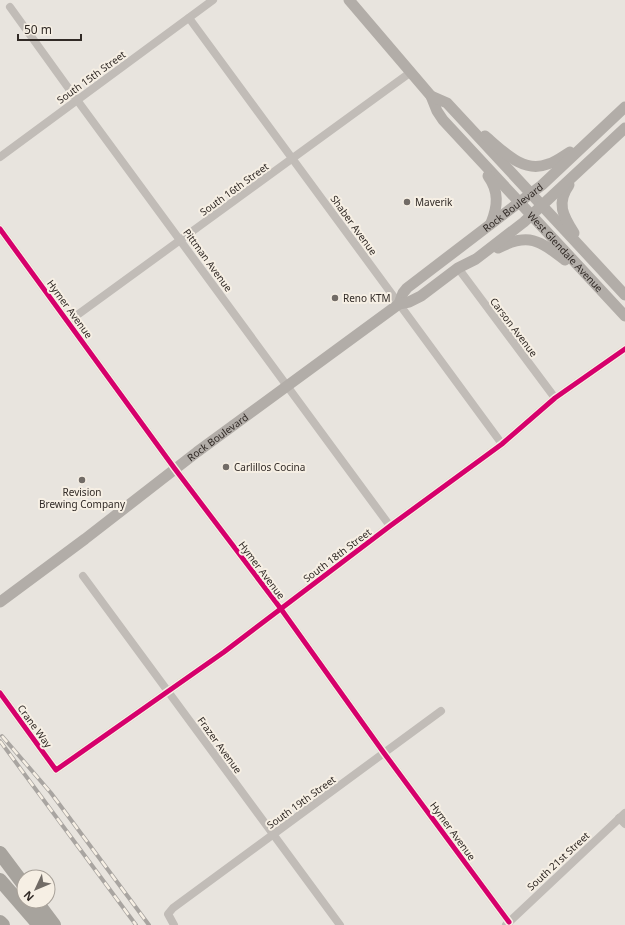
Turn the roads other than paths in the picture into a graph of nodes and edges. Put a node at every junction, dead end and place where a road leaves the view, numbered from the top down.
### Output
1 (213, 0) edge
2 (349, 0) edge
3 (10, 7) dead end
4 (188, 18) junction
5 (411, 72) junction
6 (431, 96) junction
7 (77, 100) junction
8 (625, 107) edge
9 (460, 117) junction
10 (625, 128) edge
11 (596, 135) junction
12 (472, 152) junction
13 (0, 157) edge
14 (292, 158) junction
15 (580, 171) junction
16 (531, 194) junction
17 (519, 203) junction
18 (542, 206) junction
19 (531, 216) junction
20 (491, 223) junction
21 (0, 228) edge
22 (181, 240) junction
23 (591, 258) junction
24 (476, 259) junction
25 (458, 268) junction
26 (591, 281) junction
27 (625, 295) edge
28 (399, 304) junction
29 (625, 316) edge
30 (69, 322) junction
31 (625, 349) edge
32 (287, 386) junction
33 (555, 398) junction
34 (502, 444) junction
35 (175, 469) junction
36 (390, 526) junction
37 (83, 576) dead end
38 (0, 602) edge
39 (281, 609) junction
40 (168, 691) junction
41 (0, 693) edge
42 (441, 712) dead end
43 (384, 753) junction
44 (56, 770) joint
45 (623, 818) edge
46 (273, 834) junction
47 (0, 852) edge
48 (16, 874) edge
49 (0, 880) edge
50 (42, 909) edge
51 (0, 922) edge
52 (508, 924) edge
53 (3, 925) edge
54 (39, 925) edge
55 (54, 925) edge
56 (174, 925) edge
57 (340, 925) edge

1 - 4 street, South 15th Street
2 - 5 main road, West Glendale Avenue
3 - 7 street, Pittman Avenue
4 - 7 street, South 15th Street
4 - 14 street, Shaber Avenue
5 - 6 main road, West Glendale Avenue
5 - 14 street, South 16th Street
6 - 9 main road, West Glendale Avenue
6 - 12 main road, West Glendale Avenue
7 - 13 street, South 15th Street
7 - 22 street, Pittman Avenue
8 - 11 main road, Rock Boulevard
9 - 11 main road
9 - 16 main road, West Glendale Avenue
10 - 15 main road, Rock Boulevard
11 - 16 main road, Rock Boulevard
12 - 17 main road, West Glendale Avenue
12 - 20 main road
14 - 22 street, South 16th Street
14 - 28 street, Shaber Avenue
15 - 18 main road, Rock Boulevard
15 - 23 main road
16 - 17 main road, Rock Boulevard
16 - 18 main road, West Glendale Avenue
17 - 19 main road, West Glendale Avenue
17 - 20 main road, Rock Boulevard
18 - 19 main road, Rock Boulevard
18 - 23 main road, West Glendale Avenue
19 - 24 main road, Rock Boulevard
19 - 26 main road, West Glendale Avenue
20 - 28 main road, Rock Boulevard
21 - 30 street, Hymer Avenue
22 - 30 street, South 16th Street
22 - 32 street, Pittman Avenue
23 - 27 main road, West Glendale Avenue
24 - 25 main road, Rock Boulevard
24 - 26 main road
25 - 28 main road, Rock Boulevard
25 - 33 street, Carson Avenue
26 - 29 main road, West Glendale Avenue
28 - 32 main road, Rock Boulevard
28 - 34 street, Shaber Avenue
30 - 35 street, Hymer Avenue
31 - 33 street, South 18th Street
32 - 35 main road, Rock Boulevard
32 - 36 street, Pittman Avenue
33 - 34 street, South 18th Street
34 - 36 street, South 18th Street
35 - 38 main road, Rock Boulevard
35 - 39 street, Hymer Avenue
36 - 39 street, South 18th Street
37 - 40 street, Frazer Avenue
39 - 40 street, South 18th Street
39 - 43 street, Hymer Avenue
40 - 44 street, South 18th Street
40 - 46 street, Frazer Avenue
41 - 44 street, Crane Way
42 - 43 street, South 19th Street
43 - 46 street, South 19th Street
43 - 52 street, Hymer Avenue
45 - 52 street, South 21st Street
46 - 56 street, South 19th Street
46 - 57 street, Frazer Avenue
47 - 48 highway
49 - 54 highway
50 - 55 highway
51 - 53 highway

